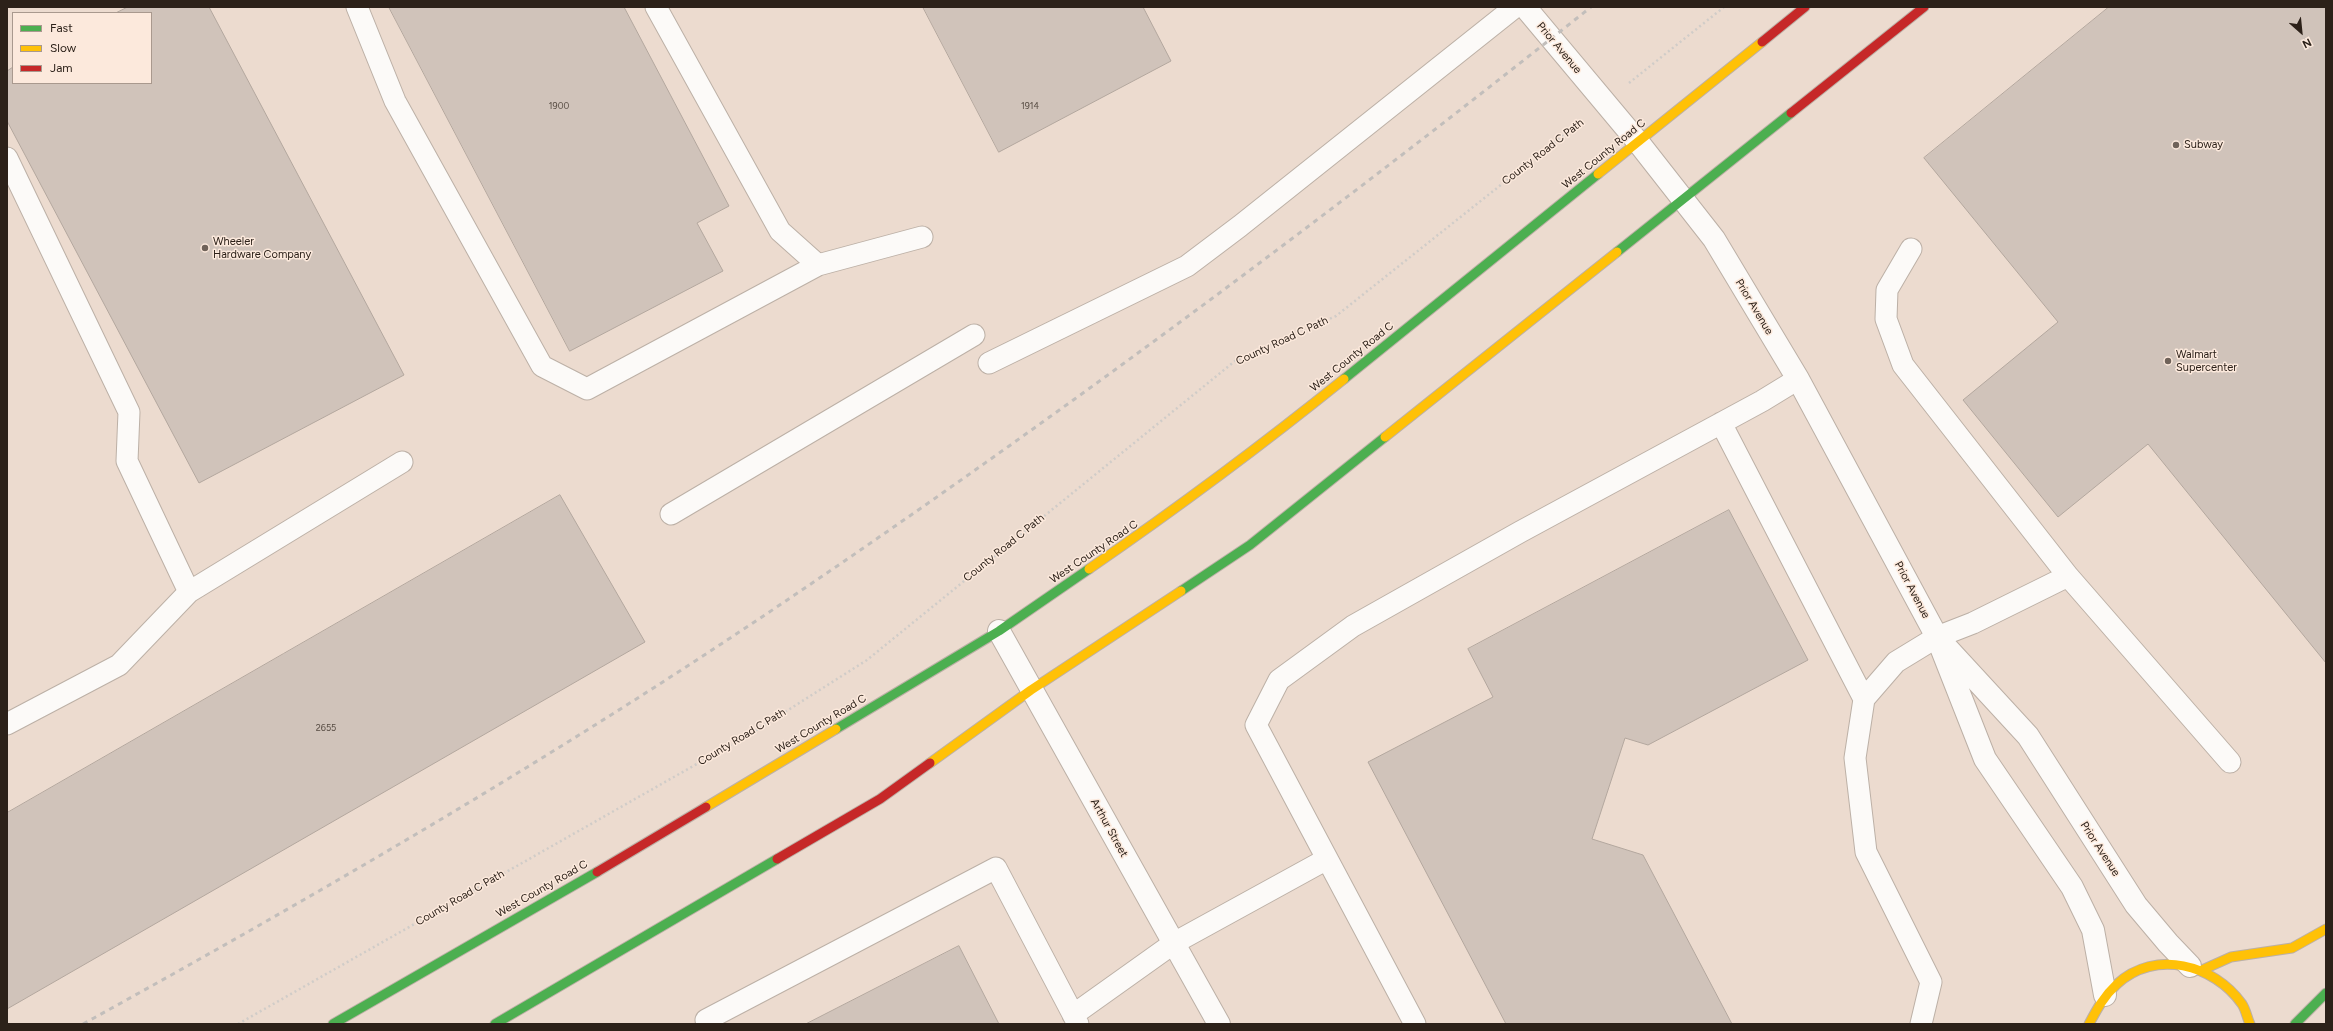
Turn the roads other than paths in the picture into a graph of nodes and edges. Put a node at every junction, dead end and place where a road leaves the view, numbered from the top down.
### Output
1 (357, 7) edge
2 (656, 7) edge
3 (1515, 7) edge
4 (1525, 7) edge
5 (1805, 7) edge
6 (1924, 7) edge
7 (1638, 142) junction
8 (7, 158) edge
9 (1683, 199) junction
10 (922, 237) dead end
11 (1911, 249) dead end
12 (818, 265) junction
13 (974, 335) dead end
14 (989, 363) dead end
15 (1798, 379) junction
16 (1722, 423) junction
17 (402, 462) dead end
18 (671, 514) dead end
19 (2068, 576) junction
20 (189, 592) junction
21 (999, 631) junction
22 (1937, 637) junction
23 (1031, 690) junction
24 (1864, 699) junction
25 (7, 724) edge
26 (2230, 762) dead end
27 (1327, 859) junction
28 (2326, 929) edge
29 (1174, 943) junction
30 (2196, 968) junction
31 (2326, 993) edge
32 (2105, 995) junction
33 (1075, 1020) edge
34 (333, 1024) edge
35 (497, 1024) edge
36 (708, 1024) edge
37 (1219, 1024) edge
38 (1415, 1024) edge
39 (1921, 1024) edge
40 (2089, 1024) edge
41 (2250, 1024) edge
42 (2295, 1024) edge

1 - 12 lane
2 - 12 lane
3 - 14 lane
4 - 7 street, Prior Avenue
5 - 7 main road, West County Road C
6 - 9 main road
7 - 9 street, Prior Avenue
7 - 21 main road, West County Road C
8 - 20 lane
9 - 15 street, Prior Avenue
9 - 23 main road
10 - 12 lane
11 - 19 lane
13 - 18 lane
15 - 16 lane
15 - 22 street, Prior Avenue
16 - 24 lane
16 - 27 lane
17 - 20 lane
19 - 22 lane
19 - 26 lane
20 - 25 lane
21 - 23 street, Arthur Street
21 - 34 main road, West County Road C
22 - 24 lane
22 - 30 street, Prior Avenue
22 - 32 street, Prior Avenue
23 - 29 street, Arthur Street
23 - 35 main road
24 - 39 lane
27 - 29 lane
27 - 38 lane
28 - 30 main road
29 - 33 lane
29 - 37 street, Arthur Street
30 - 32 main road
30 - 41 main road
31 - 42 main road
32 - 40 main road
33 - 36 lane

